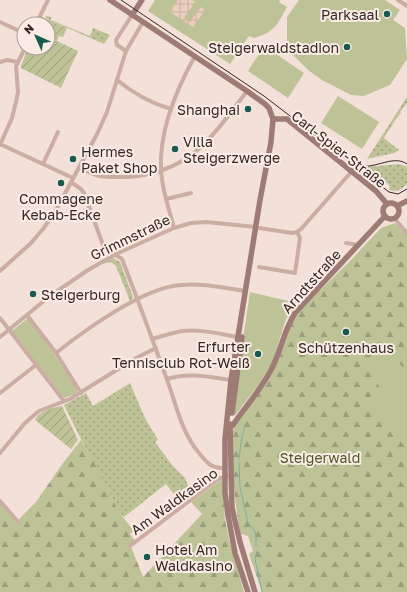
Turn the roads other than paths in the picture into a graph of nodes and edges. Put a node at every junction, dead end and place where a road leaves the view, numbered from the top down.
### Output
1 (48, 0) edge
2 (110, 0) edge
3 (142, 0) edge
4 (398, 0) edge
5 (407, 6) edge
6 (132, 15) junction
7 (40, 16) edge
8 (0, 22) edge
9 (143, 22) junction
10 (16, 29) edge
11 (126, 51) junction
12 (21, 56) edge
13 (196, 56) junction
14 (0, 62) edge
15 (18, 62) junction
16 (117, 80) junction
17 (247, 91) junction
18 (171, 109) junction
19 (273, 119) junction
20 (0, 131) edge
21 (58, 132) dead end
22 (5, 133) junction
23 (0, 144) edge
24 (43, 164) junction
25 (80, 168) junction
26 (161, 171) junction
27 (352, 171) junction
28 (72, 180) junction
29 (192, 193) dead end
30 (166, 199) junction
31 (407, 201) edge
32 (387, 204) junction
33 (397, 206) junction
34 (385, 216) junction
35 (394, 218) junction
36 (174, 228) junction
37 (257, 228) junction
38 (297, 232) junction
39 (407, 233) edge
40 (346, 243) dead end
41 (359, 246) junction
42 (116, 254) junction
43 (259, 268) dead end
44 (0, 271) edge
45 (246, 291) junction
46 (138, 300) junction
47 (27, 315) junction
48 (0, 318) edge
49 (9, 329) junction
50 (0, 337) edge
51 (238, 337) junction
52 (152, 339) junction
53 (156, 348) junction
54 (56, 353) junction
55 (36, 365) junction
56 (167, 379) junction
57 (231, 380) junction
58 (0, 393) edge
59 (81, 393) junction
60 (64, 402) junction
61 (228, 427) junction
62 (0, 453) edge
63 (228, 468) junction
64 (228, 476) junction
65 (0, 501) edge
66 (19, 523) dead end
67 (130, 546) dead end
68 (248, 592) edge
69 (255, 592) edge

1 - 7 street
2 - 6 main road
3 - 6 main road
4 - 5 street
6 - 9 main road
6 - 11 street
8 - 10 street
9 - 11 street
9 - 13 main road
11 - 16 street
12 - 15 street
13 - 17 main road
13 - 18 street
14 - 15 street
15 - 22 street
16 - 18 street
16 - 25 street
17 - 19 main road
17 - 26 street
18 - 26 street
19 - 27 main road, Carl-Spier-Straße
19 - 37 main road
20 - 22 street
21 - 24 street
22 - 23 street
23 - 24 street
24 - 28 street
25 - 26 street
25 - 28 street
26 - 30 street
27 - 32 main road, Carl-Spier-Straße
27 - 38 street
28 - 42 street
28 - 44 street
29 - 30 street
30 - 36 street
31 - 33 main road
32 - 33 main road
32 - 34 main road
33 - 35 main road
34 - 35 main road
34 - 41 main road, Arndtstraße
35 - 39 street
36 - 37 street, Grimmstraße
36 - 42 street, Grimmstraße
37 - 38 street, Grimmstraße
37 - 45 main road
37 - 61 main road
38 - 43 street
40 - 41 street
41 - 61 main road, Arndtstraße
42 - 46 street
42 - 47 street, Grimmstraße
45 - 46 street
45 - 51 main road
46 - 52 street
46 - 54 street
47 - 49 street, Grimmstraße
47 - 54 street
48 - 49 street
49 - 50 street, Grimmstraße
49 - 55 street
51 - 52 street
51 - 57 main road
52 - 53 street
53 - 56 street
53 - 59 street
54 - 59 street
55 - 58 street
55 - 60 street
56 - 57 street
56 - 63 street
57 - 61 main road
59 - 60 street
60 - 62 street
61 - 63 main road
63 - 64 main road
64 - 67 street, Am Waldkasino
64 - 68 main road
64 - 69 main road
65 - 66 street

